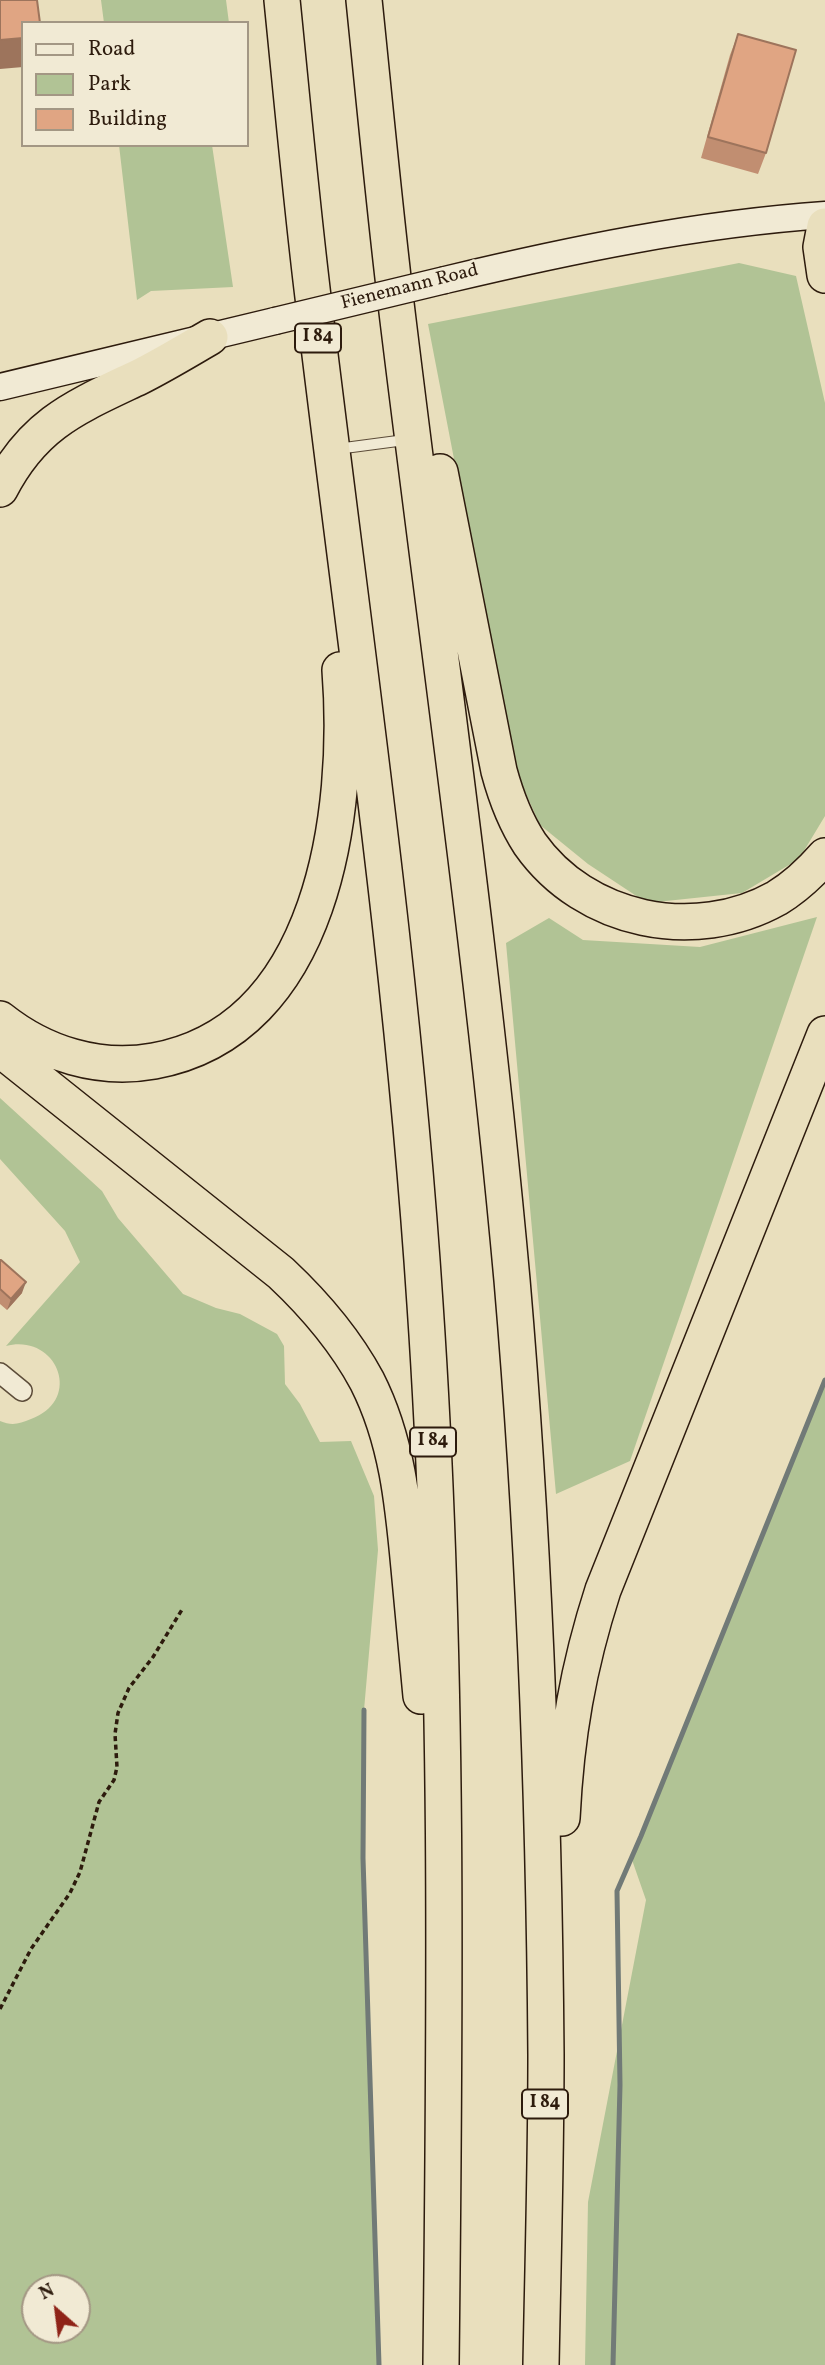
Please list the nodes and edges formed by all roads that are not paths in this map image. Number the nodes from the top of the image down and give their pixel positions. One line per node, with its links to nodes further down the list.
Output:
1 (282, 0): 10 (highway, I 84)
2 (364, 0): 3 (highway, I 84)
3 (384, 201): 9 (highway, I 84); 13 (highway)
4 (825, 215): 7 (main road, Fienemann Road, bridge)
5 (825, 226): 6 (highway)
6 (825, 275)
7 (210, 337): 8 (main road, Fienemann Road); 11 (highway)
8 (0, 387)
9 (413, 439): 10 (lane); 20 (highway, I 84)
10 (332, 450): 12 (highway, I 84)
11 (0, 489)
12 (342, 524): 14 (highway); 19 (highway, I 84)
13 (825, 856)
14 (0, 1019)
15 (825, 1034): 20 (highway)
16 (0, 1049): 19 (highway)
17 (0, 1373): 18 (street)
18 (22, 1391)
19 (445, 1869): 21 (highway, I 84)
20 (544, 1942): 22 (highway, I 84)
21 (441, 2365)
22 (541, 2365)

